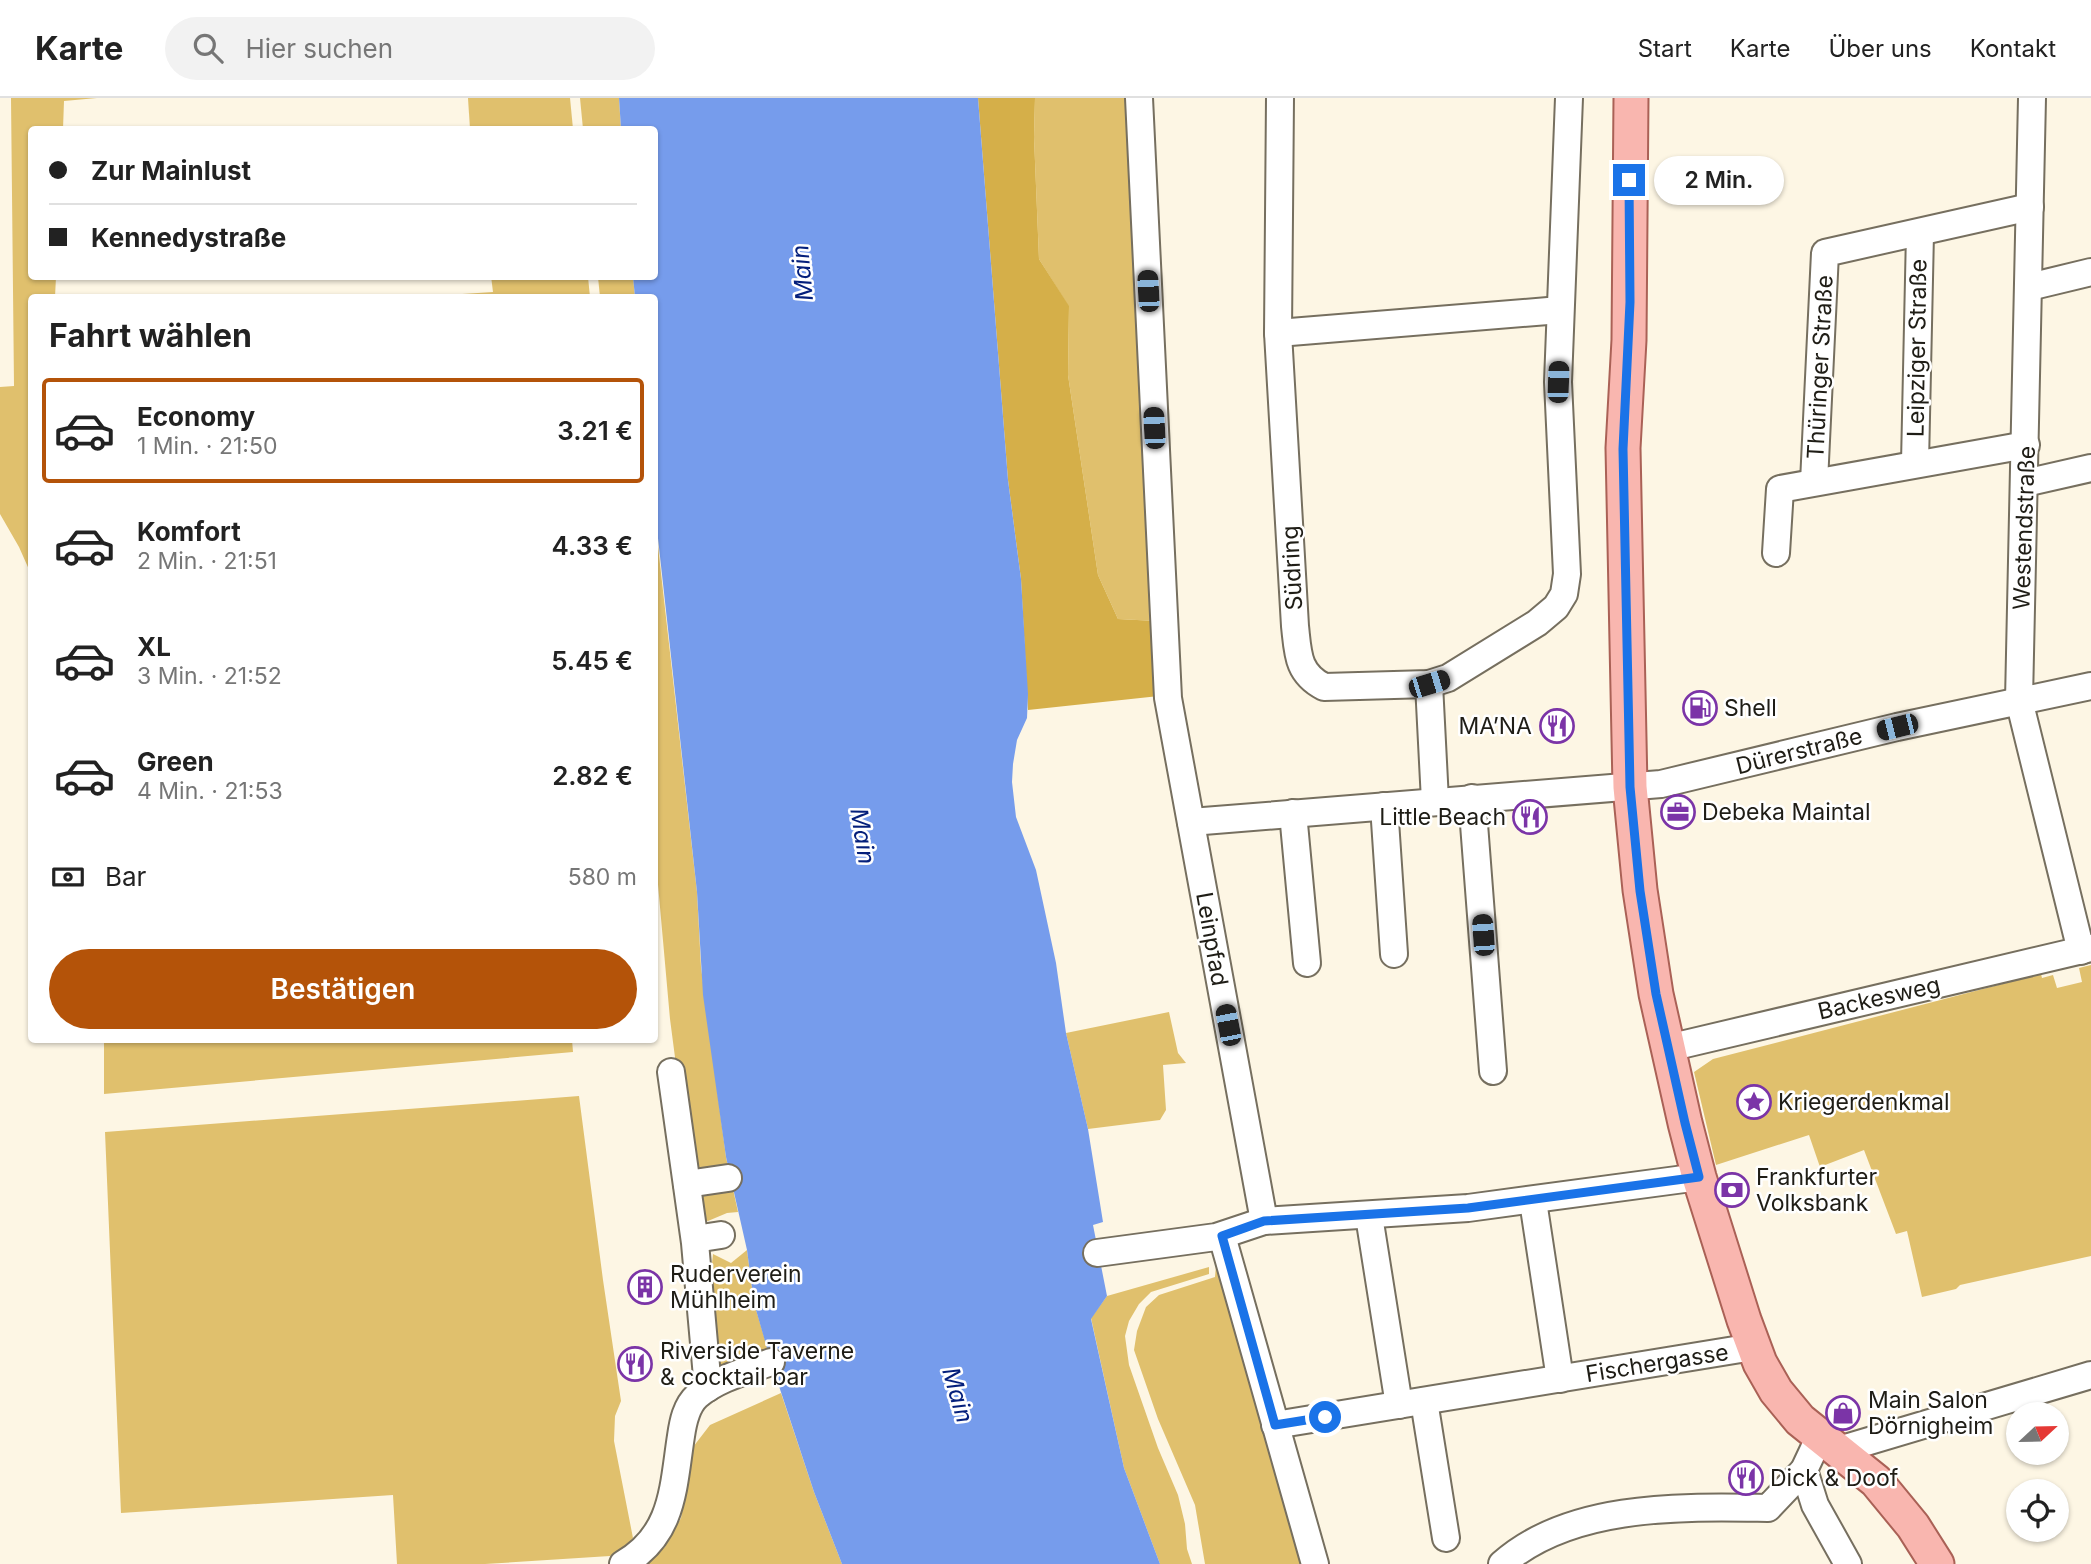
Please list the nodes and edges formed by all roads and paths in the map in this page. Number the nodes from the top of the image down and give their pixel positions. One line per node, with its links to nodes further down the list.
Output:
1 (1139, 98): 26 (street, Leinpfad)
2 (1280, 98): 11 (street, Südring)
3 (1569, 98): 10 (street, Südring)
4 (1631, 98): 21 (main road)
5 (2032, 98): 6 (street, Westendstraße)
6 (2030, 207): 7 (street, Thüringer Straße); 9 (street, Westendstraße)
7 (1920, 233): 13 (street, Leipziger Straße); 15 (street, Thüringer Straße)
8 (2091, 272): 9 (street)
9 (2029, 286): 12 (street, Westendstraße)
10 (1560, 310): 11 (street); 18 (street, Südring)
11 (1279, 333): 18 (street, Südring)
12 (2026, 445): 13 (street); 16 (street, Westendstraße)
13 (1915, 463): 15 (street)
14 (2091, 468): 16 (street)
15 (1814, 482): 17 (street)
16 (2025, 483): 20 (street, Westendstraße)
17 (1776, 553)
18 (1429, 684): 23 (street)
19 (2091, 686): 20 (street, Dürerstraße)
20 (2019, 700): 21 (street, Dürerstraße); 27 (street, Westendstraße)
21 (1630, 787): 22 (street, Dürerstraße); 30 (main road)
22 (1472, 798): 23 (street, Dürerstraße); 31 (street)
23 (1435, 801): 24 (street, Dürerstraße)
24 (1384, 806): 25 (street, Dürerstraße); 28 (street)
25 (1293, 814): 26 (street, Dürerstraße); 29 (street)
26 (1191, 822): 38 (street, Leinpfad)
27 (2086, 949): 30 (street, Backesweg)
28 (1394, 954)
29 (1307, 963)
30 (1668, 1048): 33 (main road)
31 (1493, 1071)
32 (671, 1072): 35 (street)
33 (1699, 1177): 36 (street); 43 (main road)
34 (728, 1178): 35 (street)
35 (687, 1184): 41 (street)
36 (1533, 1201): 37 (street); 46 (street, Fischergasse)
37 (1368, 1216): 38 (street); 48 (street)
38 (1264, 1221): 40 (street)
39 (721, 1235): 41 (street)
40 (1222, 1236): 42 (street); 49 (street)
41 (695, 1239): 47 (street)
42 (1097, 1253)
43 (1753, 1347): 46 (street, Fischergasse); 50 (main road)
44 (771, 1362): 47 (street)
45 (2091, 1375): 50 (street)
46 (1560, 1378): 48 (street, Fischergasse)
47 (708, 1388): 53 (street)
48 (1411, 1403): 49 (street, Fischergasse); 52 (street)
49 (1275, 1425): 54 (street)
50 (1829, 1443): 51 (street); 57 (main road)
51 (1804, 1470): 55 (street); 56 (street)
52 (1446, 1538)
53 (623, 1564)
54 (1315, 1564)
55 (1502, 1564)
56 (1848, 1564)
57 (1937, 1564)

